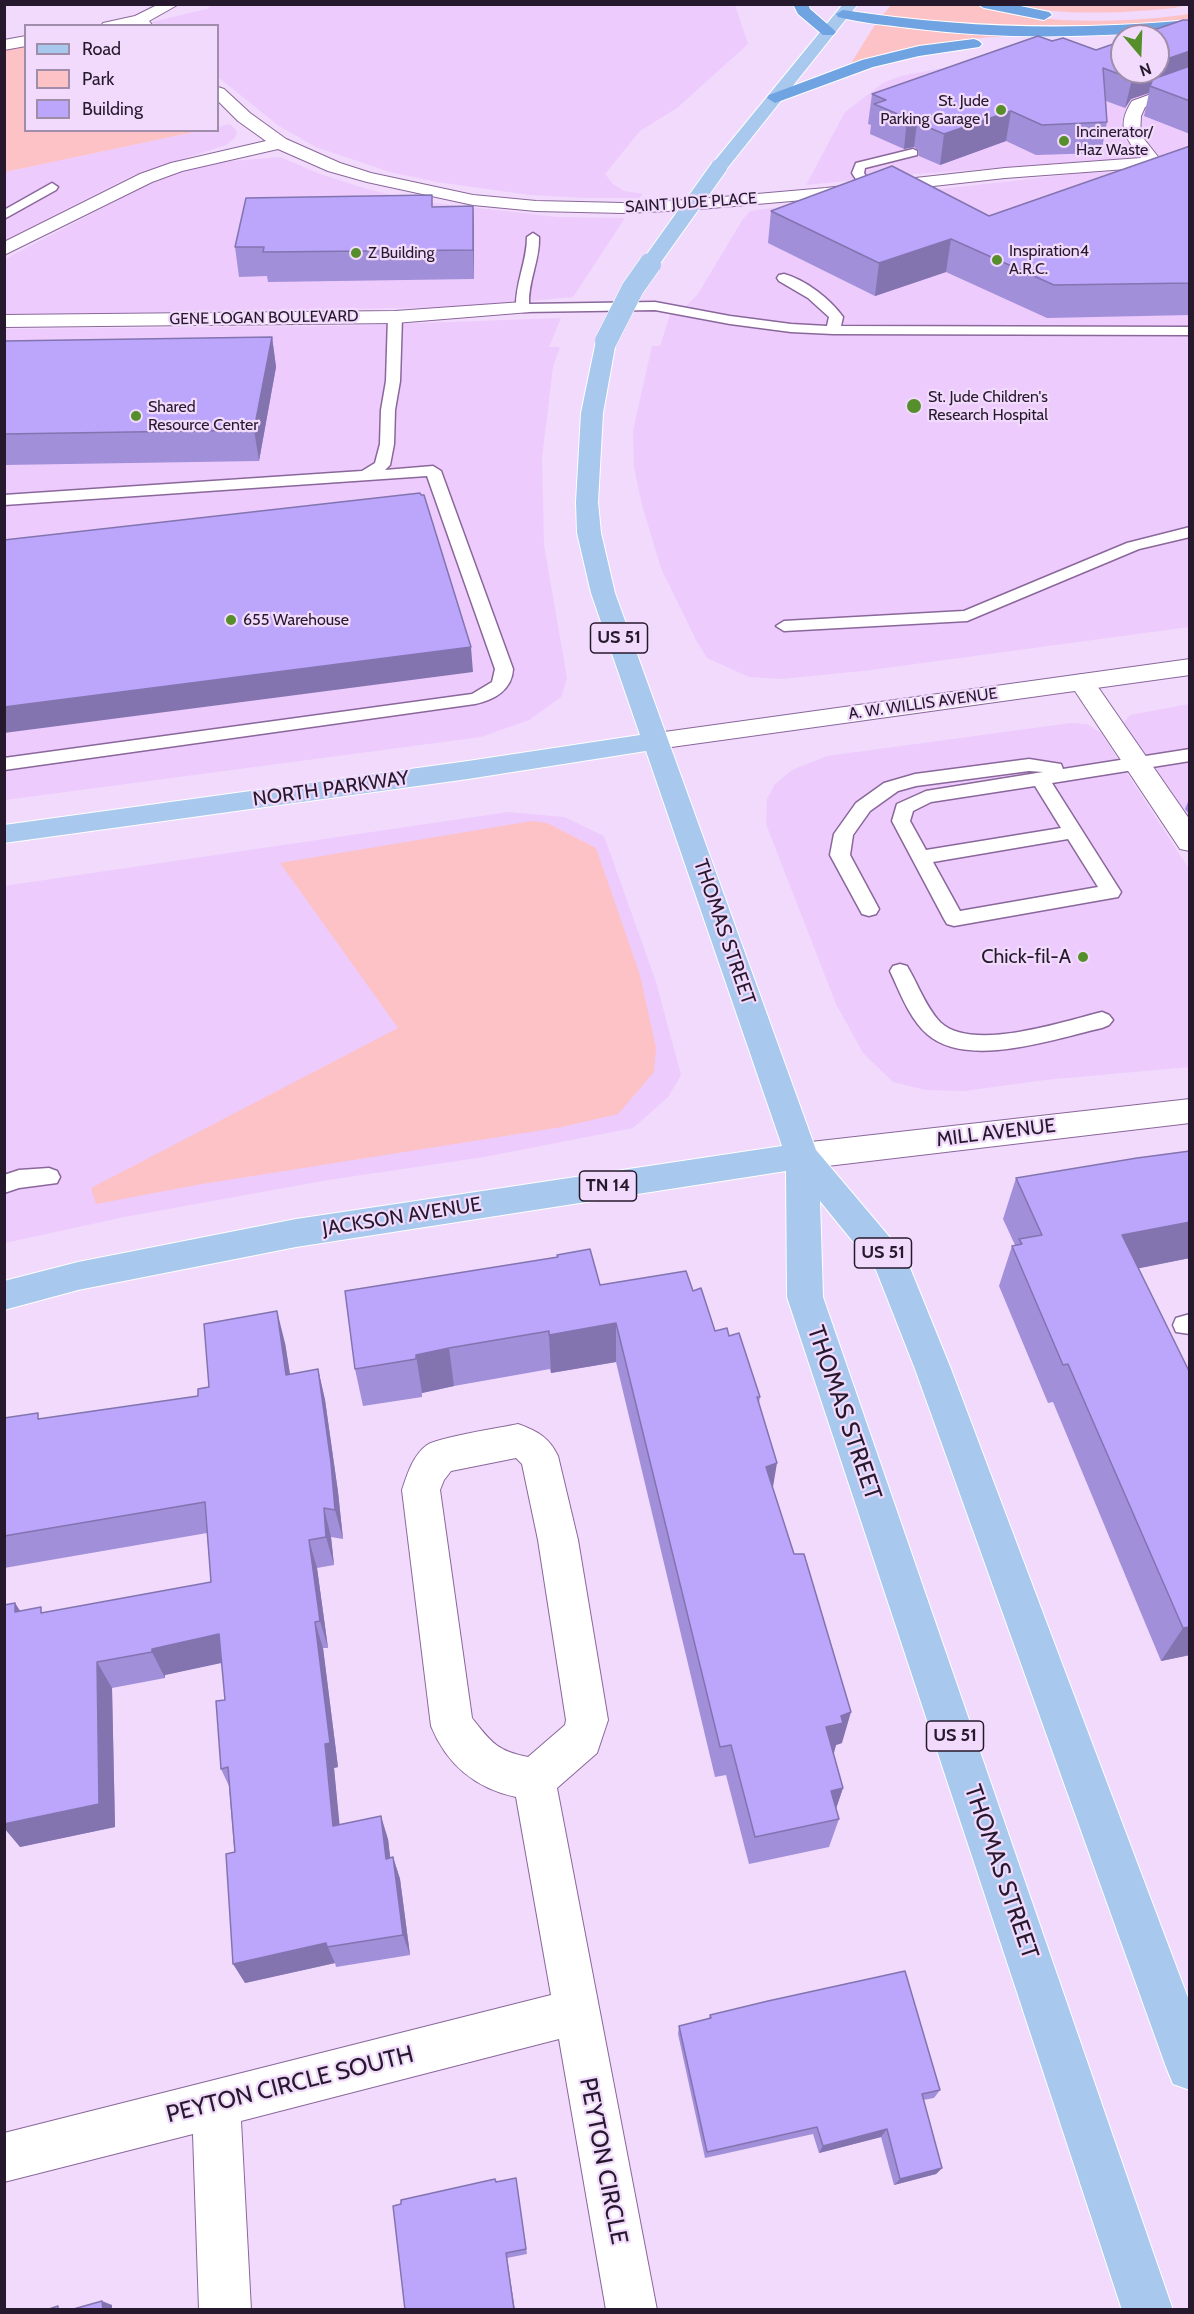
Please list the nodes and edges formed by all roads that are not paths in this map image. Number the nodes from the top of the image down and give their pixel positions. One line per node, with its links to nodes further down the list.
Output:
1 (172, 4): 6 (street)
2 (800, 4): 9 (highway)
3 (984, 4): 5 (highway)
4 (847, 9): 9 (main road, US 51); 10 (highway)
5 (1190, 11)
6 (142, 22): 7 (street)
7 (125, 24)
8 (1190, 24): 10 (highway)
9 (828, 32): 15 (main road, US 51)
10 (1059, 33): 15 (highway)
11 (24, 41): 12 (street)
12 (4, 45)
13 (1190, 85): 18 (street)
14 (219, 93): 16 (street, SAINT JUDE PLACE)
15 (775, 98): 37 (main road, US 51, bridge)
16 (280, 143): 21 (street, SAINT JUDE PLACE); 24 (street)
17 (912, 153): 21 (lane)
18 (1153, 162): 19 (street, SAINT JUDE PLACE); 21 (street, SAINT JUDE PLACE)
19 (1190, 171)
20 (52, 187): 22 (lane)
21 (868, 189)
22 (4, 215)
23 (533, 237): 26 (lane)
24 (4, 250)
25 (784, 278): 29 (lane)
26 (523, 308): 27 (street, GENE LOGAN BOULEVARD); 29 (lane)
27 (395, 317): 28 (street, GENE LOGAN BOULEVARD); 31 (lane)
28 (4, 321)
29 (833, 330): 30 (lane)
30 (1190, 331)
31 (367, 475): 32 (lane); 39 (lane)
32 (4, 500)
33 (1190, 532): 34 (lane)
34 (784, 626)
35 (1190, 667): 36 (street, A. W. WILLIS AVENUE)
36 (1082, 682): 37 (street, A. W. WILLIS AVENUE); 40 (street)
37 (657, 741): 44 (main road, NORTH PARKWAY); 51 (main road, THOMAS STREET / US 51)
38 (1190, 754): 40 (lane)
39 (4, 764)
40 (1136, 764): 41 (lane); 45 (street)
41 (1089, 771): 42 (lane); 47 (lane)
42 (1040, 779): 43 (lane); 46 (lane)
43 (1073, 832): 46 (lane); 46 (lane)
44 (4, 834)
45 (1190, 842)
46 (921, 857)
47 (869, 909)
48 (900, 971): 49 (lane)
49 (1102, 1020)
50 (1190, 1111): 51 (street, MILL AVENUE)
51 (802, 1156): 54 (main road, JACKSON AVENUE / TN 14); 57 (main road, THOMAS STREET / US 51); 62 (main road, THOMAS STREET / US 51)
52 (49, 1177): 53 (lane)
53 (4, 1184)
54 (4, 1296)
55 (534, 1780): 55 (street); 56 (street, PEYTON CIRCLE)
56 (575, 2013): 58 (street, PEYTON CIRCLE SOUTH); 61 (street, PEYTON CIRCLE)
57 (1190, 2067)
58 (216, 2103): 59 (street, PEYTON CIRCLE SOUTH); 60 (street)
59 (4, 2158)
60 (225, 2310)
61 (632, 2310)
62 (1148, 2310)

